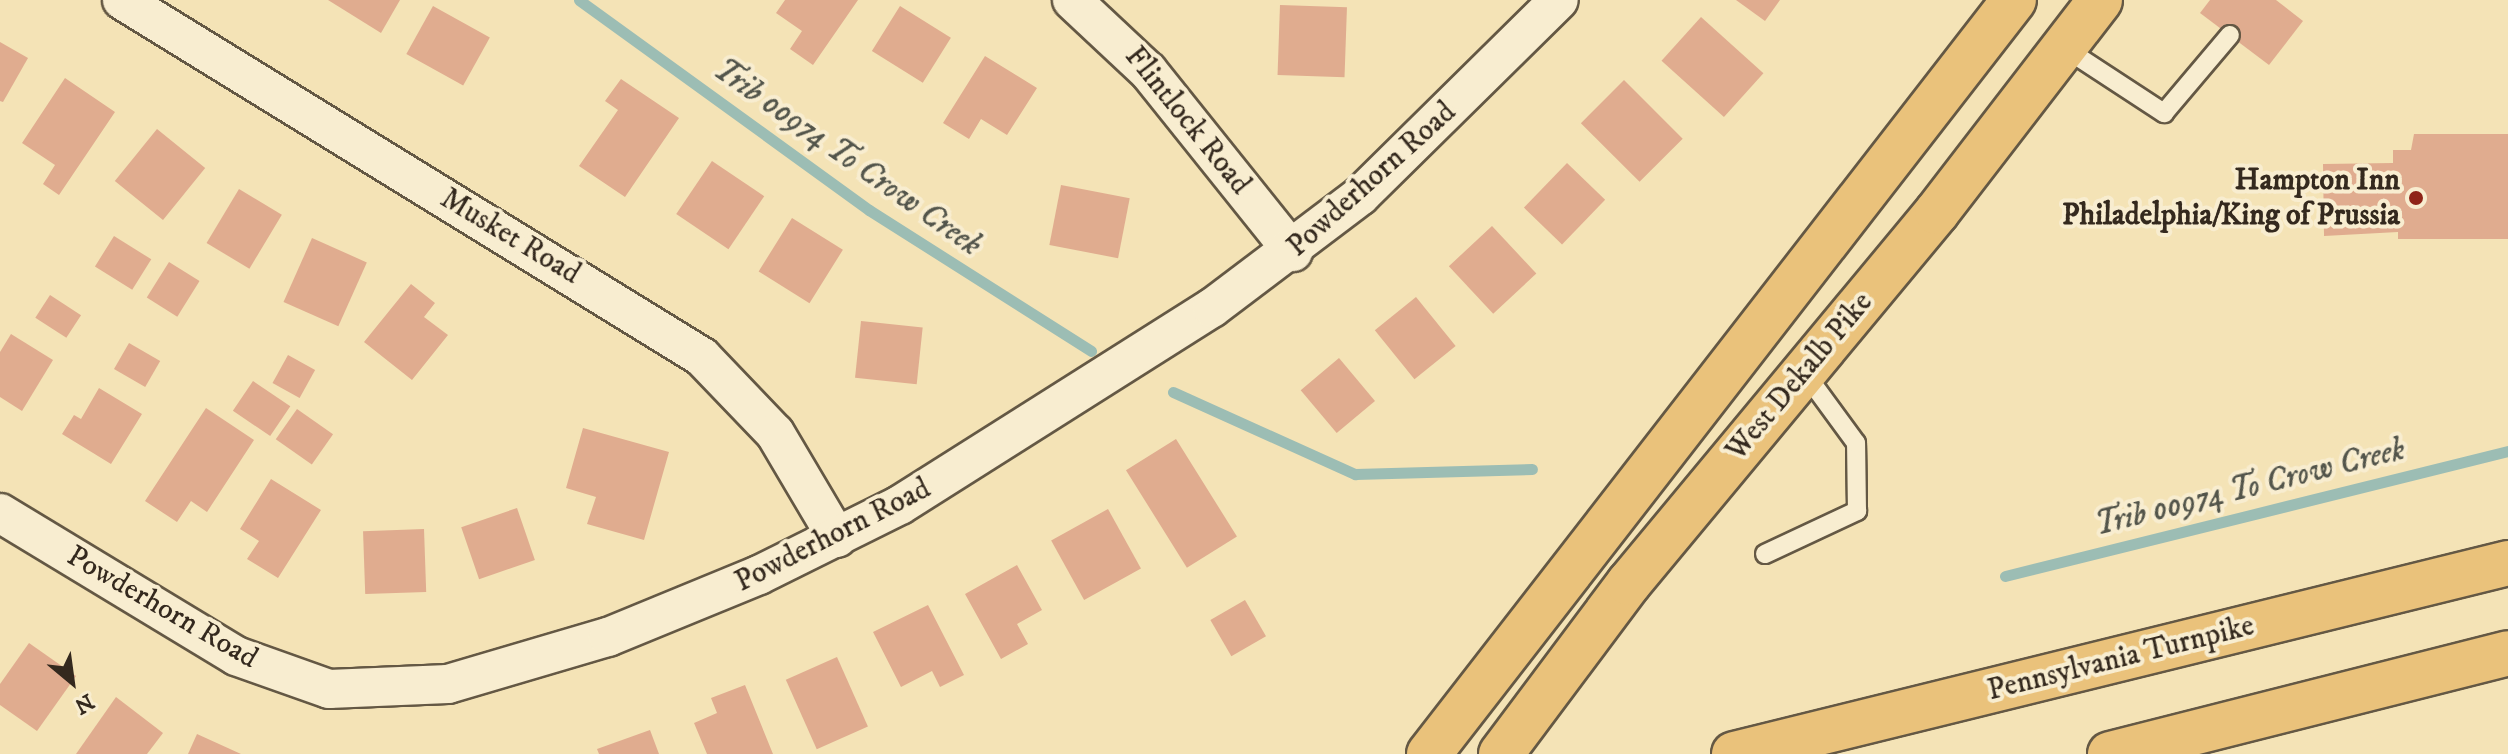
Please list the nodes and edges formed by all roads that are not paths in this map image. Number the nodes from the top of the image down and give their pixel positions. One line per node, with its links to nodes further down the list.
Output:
1 (122, 0): 11 (street, Musket Road)
2 (1072, 0): 8 (street, Flintlock Road)
3 (1559, 0): 8 (street, Powderhorn Road)
4 (2014, 0): 15 (highway, West Dekalb Pike)
5 (2100, 0): 7 (highway, West Dekalb Pike)
6 (2230, 35): 7 (lane)
7 (2063, 47): 9 (highway, West Dekalb Pike)
8 (1293, 252): 11 (street, Powderhorn Road)
9 (1804, 372): 12 (lane); 16 (highway, West Dekalb Pike)
10 (0, 513): 11 (street, Powderhorn Road)
11 (837, 538)
12 (1765, 554)
13 (2508, 563): 17 (highway, Pennsylvania Turnpike)
14 (2508, 653): 18 (highway)
15 (1429, 754)
16 (1501, 754)
17 (1734, 754)
18 (2110, 754)

